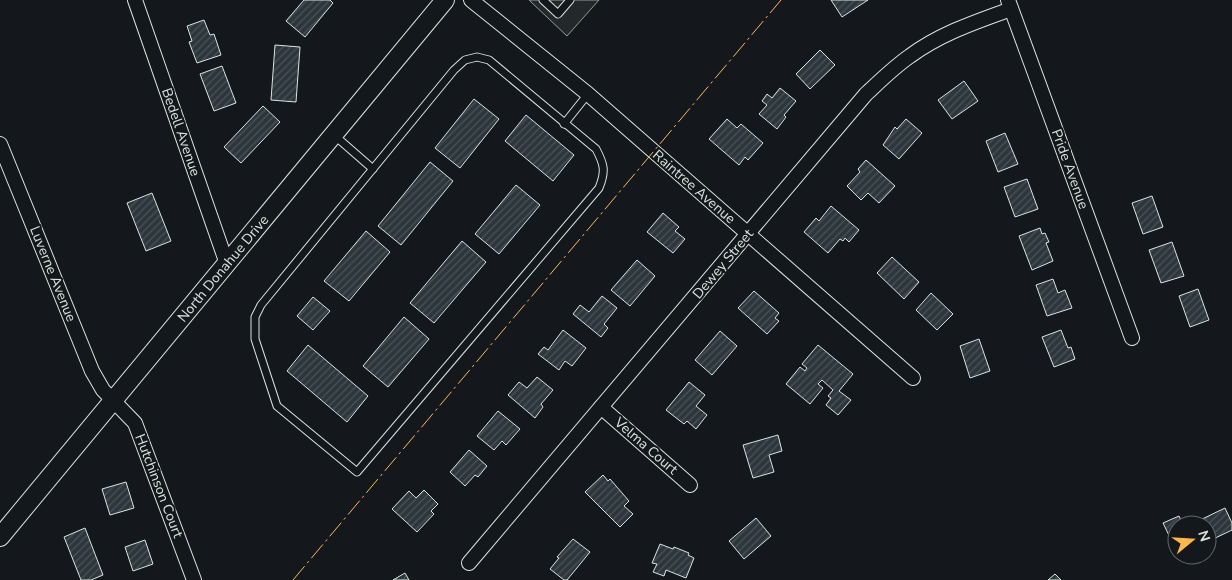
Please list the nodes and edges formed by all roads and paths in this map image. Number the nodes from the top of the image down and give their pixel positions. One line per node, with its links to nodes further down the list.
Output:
1 (135, 0): 13 (street, Bedell Avenue)
2 (445, 0): 9 (street, North Donahue Drive)
3 (470, 0): 7 (street, Raintree Avenue)
4 (543, 0): 5 (lane)
5 (570, 0)
6 (1010, 5): 12 (street, Dewey Street); 14 (street, Pride Avenue)
7 (588, 94): 8 (lane); 12 (street, Raintree Avenue)
8 (564, 124): 11 (lane); 11 (lane)
9 (334, 135): 11 (lane); 13 (street, North Donahue Drive)
10 (0, 144): 16 (street, Luverne Avenue)
11 (373, 169)
12 (748, 234): 15 (street, Raintree Avenue); 17 (street, Dewey Street)
13 (227, 264): 16 (street, North Donahue Drive)
14 (1132, 338)
15 (913, 378)
16 (112, 399): 19 (street, North Donahue Drive); 21 (street, Hutchinson Court)
17 (601, 408): 18 (street, Velma Court); 20 (street, Dewey Street)
18 (690, 485)
19 (0, 537)
20 (469, 563)
21 (194, 580)

